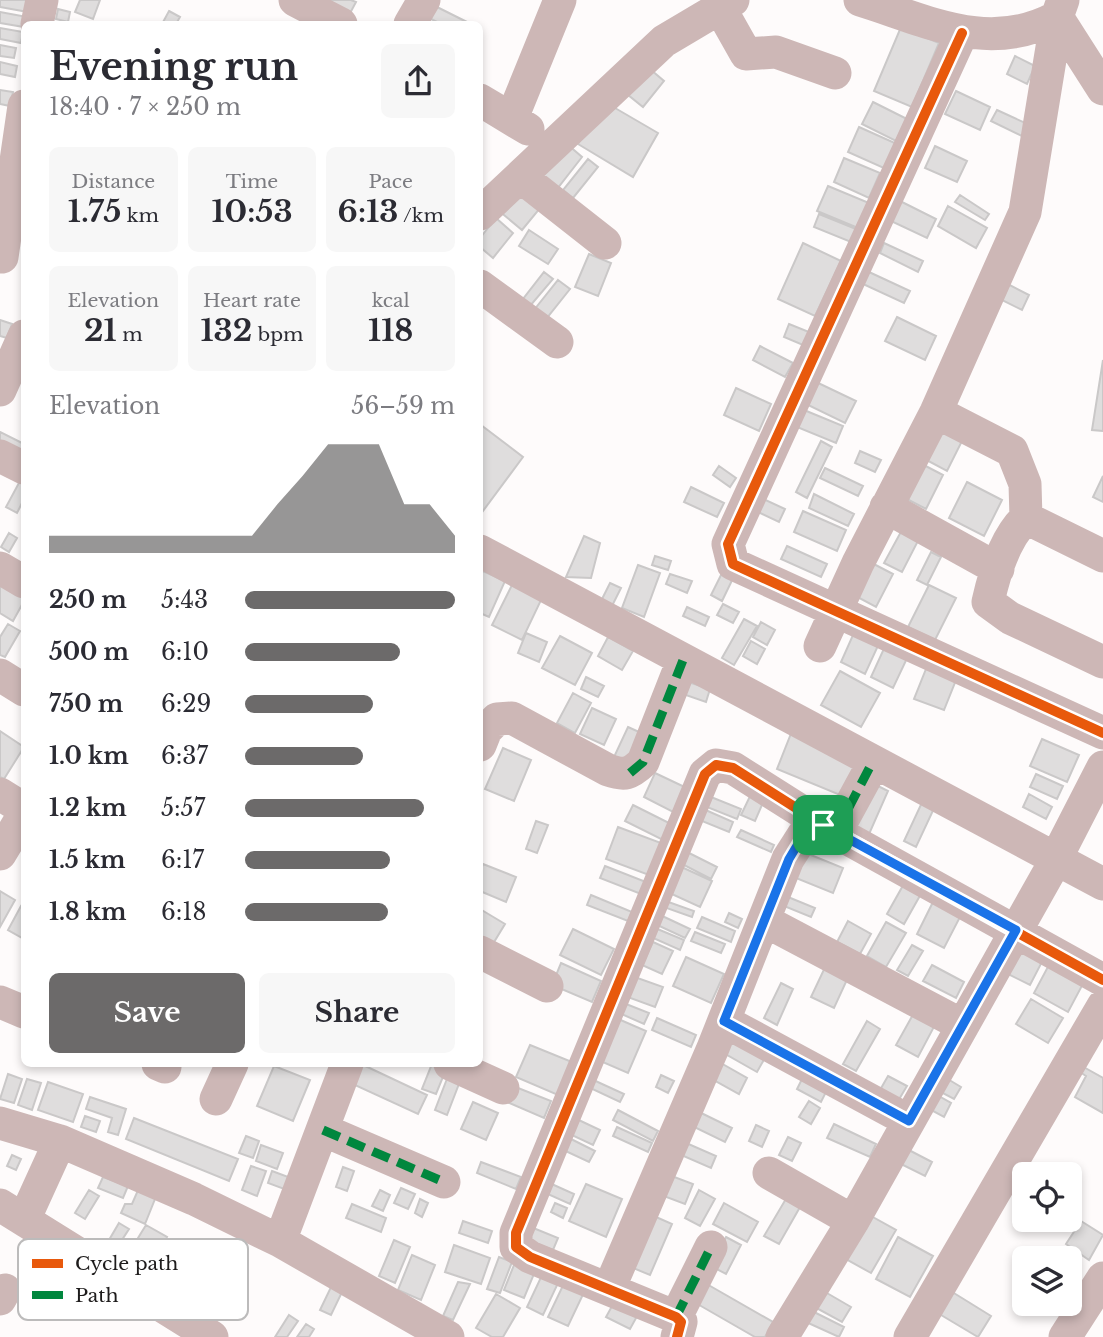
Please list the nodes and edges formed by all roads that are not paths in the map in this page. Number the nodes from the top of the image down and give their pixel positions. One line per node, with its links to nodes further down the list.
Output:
1 (42, 0): 8 (street)
2 (295, 0): 9 (street)
3 (424, 0): 10 (street)
4 (560, 0): 15 (street)
5 (860, 0): 11 (street)
6 (727, 4): 12 (street); 17 (street)
7 (1060, 8): 11 (street); 13 (street); 26 (street)
8 (38, 21)
9 (335, 21)
10 (412, 21)
11 (962, 33): 36 (street)
12 (835, 73)
13 (1103, 89)
14 (483, 102): 15 (street)
15 (512, 118): 17 (street)
16 (21, 137): 21 (street)
17 (551, 146): 18 (street)
18 (521, 177): 19 (street); 20 (street)
19 (483, 211)
20 (606, 243)
21 (9, 263)
22 (483, 288): 23 (street)
23 (557, 342)
24 (21, 344): 25 (street)
25 (0, 390)
26 (936, 412): 29 (street); 30 (street)
27 (0, 456): 28 (street)
28 (21, 466)
29 (886, 507): 34 (street); 36 (street)
30 (1026, 518): 32 (street); 34 (street)
31 (483, 553): 38 (street)
32 (1103, 556)
33 (0, 568): 35 (street)
34 (998, 569): 39 (street)
35 (21, 580)
36 (835, 611): 37 (street); 42 (street)
37 (820, 646)
38 (683, 660): 43 (street); 51 (street)
39 (1103, 662)
40 (0, 676): 41 (street)
41 (21, 688)
42 (1103, 733)
43 (483, 738)
44 (866, 775): 49 (street)
45 (1101, 777): 51 (street)
46 (0, 794): 47 (street)
47 (21, 809)
48 (21, 819): 50 (street)
49 (830, 829): 53 (street); 54 (street); 80 (street)
50 (9, 853)
51 (1057, 858): 52 (street); 54 (street)
52 (1103, 884)
53 (765, 921): 61 (street); 62 (street)
54 (1016, 930): 56 (street); 62 (street)
55 (483, 954): 57 (street)
56 (1103, 980)
57 (547, 986)
58 (0, 1002): 60 (street)
59 (1103, 1006): 86 (street)
60 (21, 1011)
61 (724, 1021): 68 (street); 80 (street)
62 (962, 1025): 68 (street)
63 (231, 1067): 67 (street)
64 (346, 1067): 70 (street)
65 (457, 1067): 66 (street)
66 (503, 1088)
67 (216, 1099)
68 (909, 1121): 75 (street)
69 (0, 1123): 71 (street)
70 (323, 1129): 73 (street); 77 (street)
71 (60, 1141): 74 (street); 77 (street)
72 (769, 1173): 75 (street)
73 (444, 1182)
74 (12, 1212): 76 (street)
75 (853, 1221): 85 (street)
76 (55, 1239)
77 (279, 1241): 84 (street)
78 (710, 1247): 82 (street)
79 (1103, 1278): 87 (street)
80 (609, 1289): 82 (street)
81 (185, 1320): 83 (street)
82 (677, 1327)
83 (212, 1337)
84 (448, 1337)
85 (782, 1337)
86 (910, 1337)
87 (1065, 1337)

